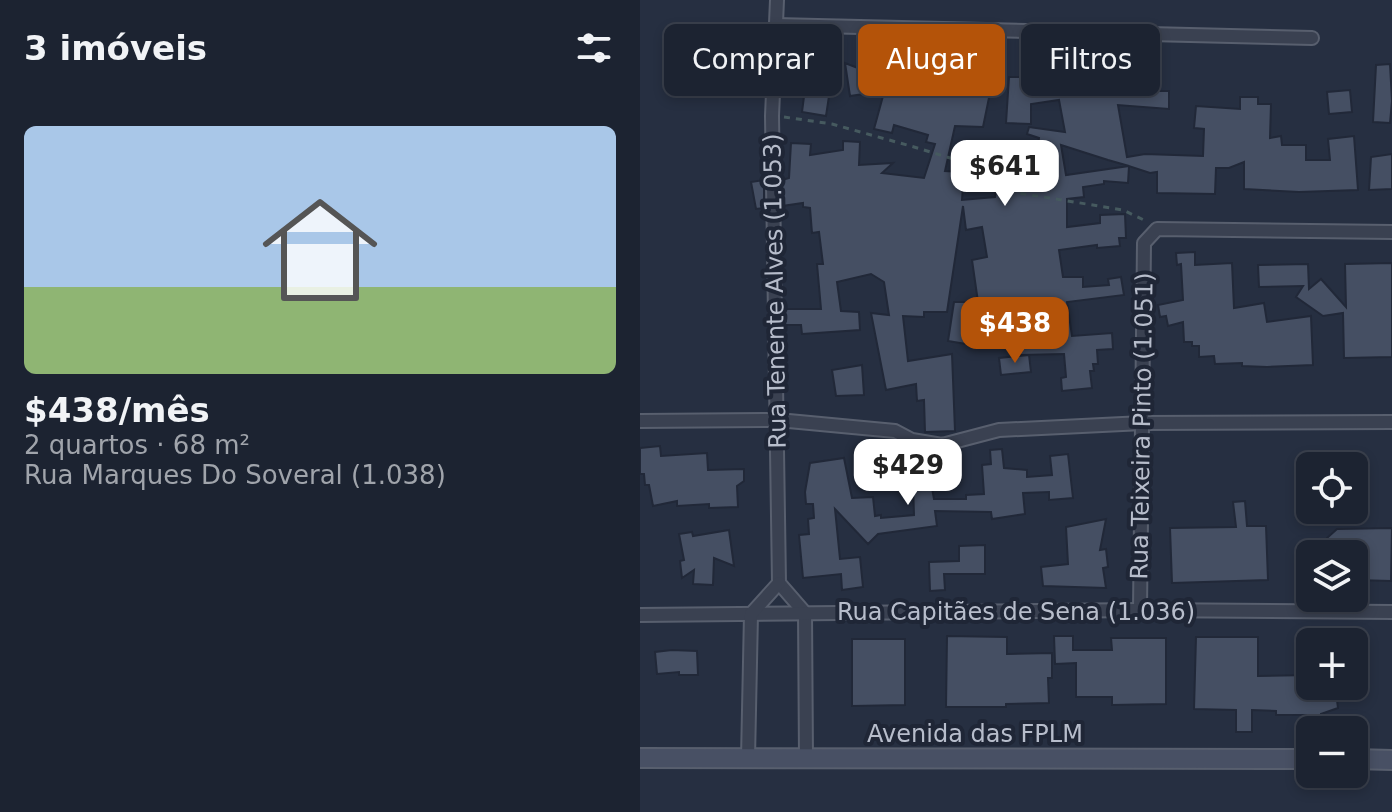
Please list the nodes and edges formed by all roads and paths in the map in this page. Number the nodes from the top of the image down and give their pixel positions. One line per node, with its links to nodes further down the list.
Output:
1 (777, 0): 2 (street, Rua Tenente Alves (1.053))
2 (776, 24)
3 (842, 27): 4 (street)
4 (1312, 38)
5 (773, 96): 6 (street, Rua Tenente Alves (1.053))
6 (772, 116): 7 (path); 9 (street, Rua Tenente Alves (1.053))
7 (1157, 229): 8 (street); 12 (street, Rua Teixeira Pinto (1.051))
8 (1392, 232)
9 (778, 420): 10 (street); 12 (street); 13 (street, Rua Tenente Alves (1.053))
10 (640, 421)
11 (1392, 422): 12 (street)
12 (1143, 423): 14 (street, Rua Teixeira Pinto (1.051))
13 (779, 583): 16 (street); 17 (street)
14 (1140, 610): 15 (street, Rua Capitães de Sena (1.036)); 16 (street, Rua Capitães de Sena (1.036))
15 (1392, 612)
16 (805, 613): 17 (street, Rua Capitães de Sena (1.036)); 21 (street)
17 (751, 614): 18 (street, Rua Capitães de Sena (1.036)); 20 (street)
18 (640, 615)
19 (640, 758): 20 (street, Avenida das FPLM)
20 (748, 758): 21 (street, Avenida das FPLM)
21 (806, 758): 22 (street, Avenida das FPLM)
22 (1296, 759)
23 (1368, 759): 24 (street)
24 (1392, 760)

